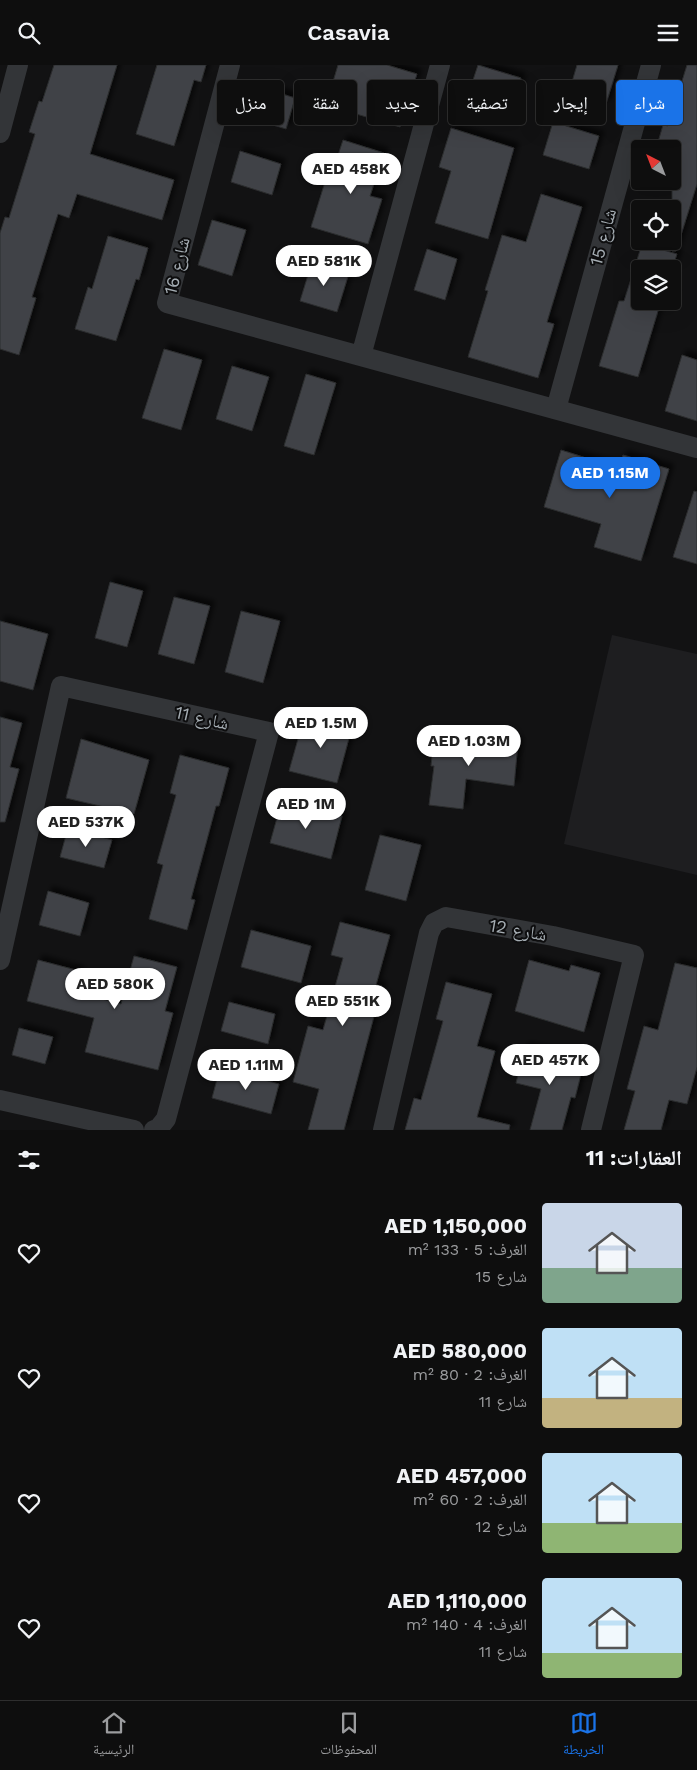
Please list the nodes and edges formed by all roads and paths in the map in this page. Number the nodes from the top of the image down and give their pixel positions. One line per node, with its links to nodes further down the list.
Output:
1 (18, 65): 5 (street)
2 (230, 65): 6 (street, شارع 16)
3 (440, 65): 6 (street)
4 (651, 65): 7 (street, شارع 15)
5 (0, 133)
6 (360, 355): 7 (street, شارع 16)
7 (556, 409): 8 (street)
8 (697, 448)
9 (0, 960): 12 (street, شارع 11)
10 (0, 1099): 11 (street)
11 (134, 1130)
12 (154, 1130)
13 (383, 1130): 14 (street, شارع 12)
14 (591, 1130)

